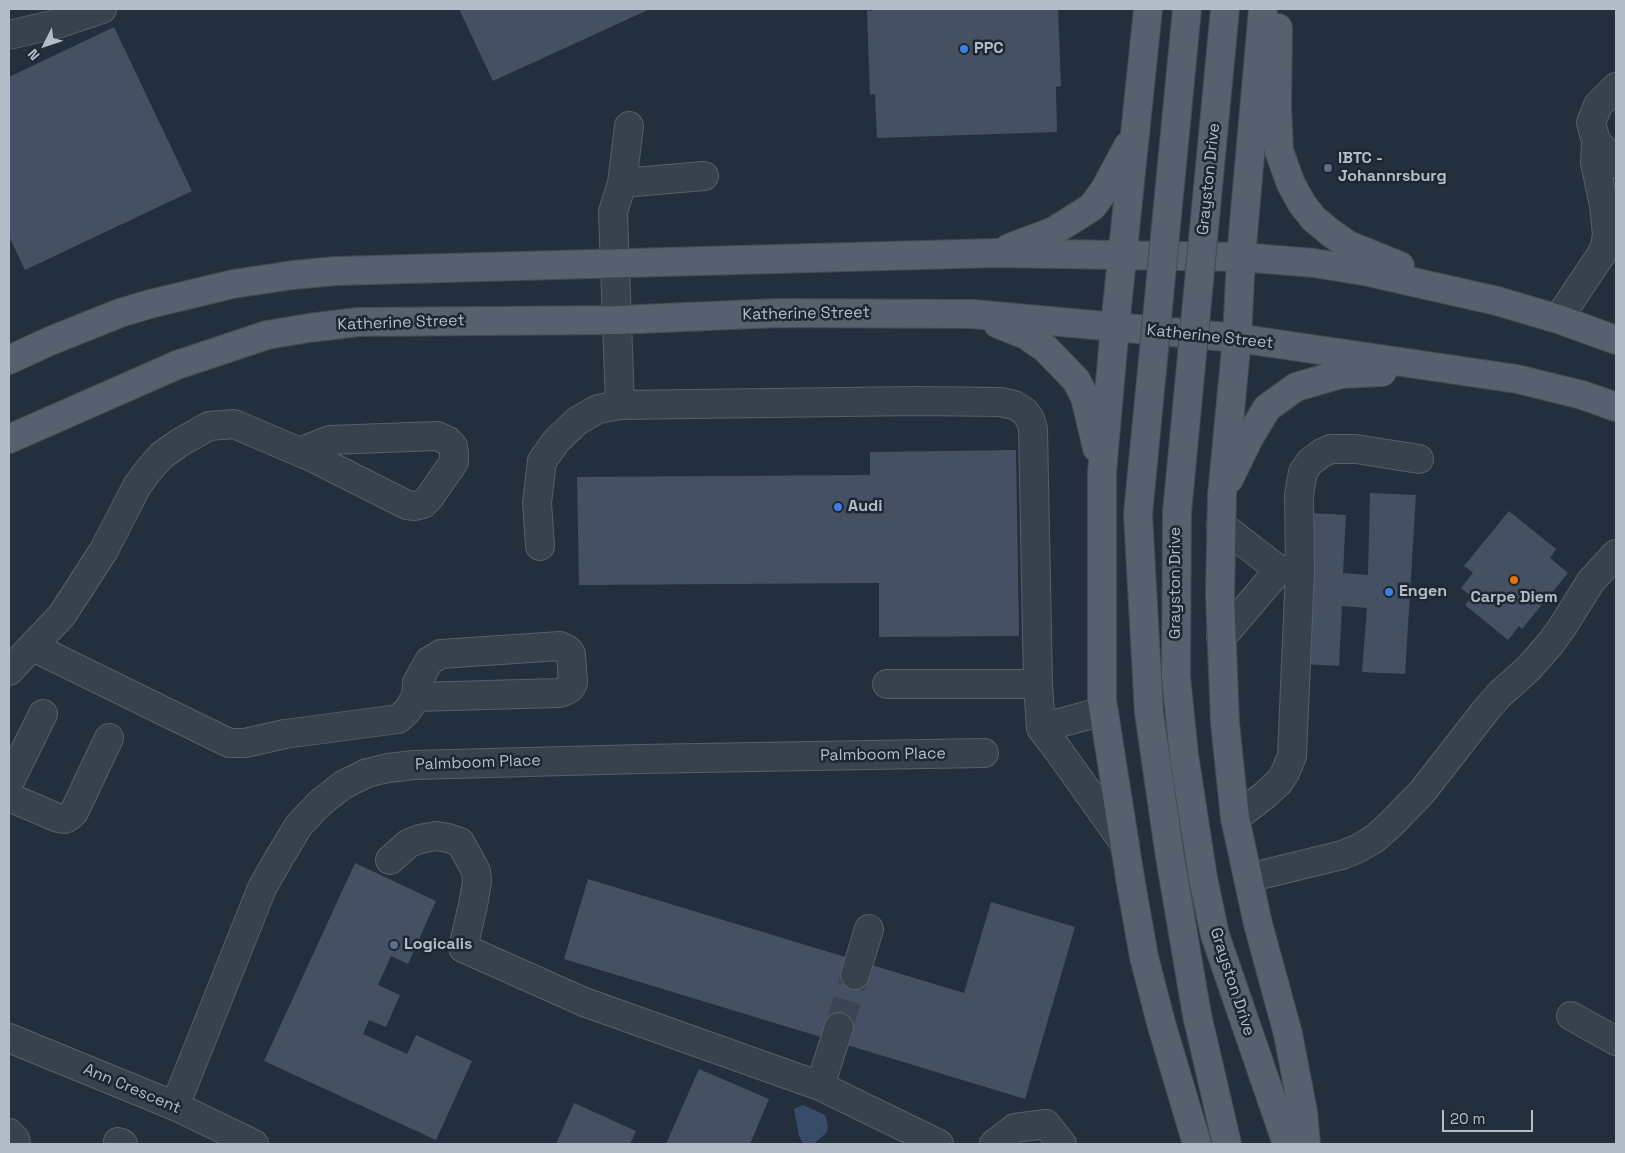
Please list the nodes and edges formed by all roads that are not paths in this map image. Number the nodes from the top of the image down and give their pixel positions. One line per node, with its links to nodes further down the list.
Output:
1 (102, 9): 7 (street)
2 (1148, 9): 10 (main road)
3 (1187, 9): 71 (main road, Grayston Drive, bridge)
4 (1225, 9): 72 (main road, Grayston Drive, bridge)
5 (1263, 9): 17 (main road)
6 (1279, 9): 19 (main road)
7 (9, 36)
8 (1616, 87): 11 (street)
9 (629, 126): 14 (street)
10 (1134, 134): 15 (main road); 16 (main road)
11 (1596, 141): 12 (street); 21 (street)
12 (1616, 164)
13 (704, 176): 14 (street)
14 (622, 183): 18 (street)
15 (996, 253): 16 (main road); 18 (main road)
16 (1123, 254): 17 (main road); 23 (main road)
17 (1241, 256): 19 (main road); 24 (main road)
18 (615, 264): 22 (street); 26 (main road)
19 (1497, 301): 21 (main road)
20 (973, 314): 22 (main road, Katherine Street); 23 (main road, Katherine Street); 33 (main road)
21 (1558, 319): 25 (main road)
22 (617, 320): 28 (street); 30 (main road, Katherine Street)
23 (1115, 326): 24 (main road, Katherine Street); 33 (main road)
24 (1237, 338): 27 (main road, Katherine Street); 34 (main road)
25 (1616, 340)
26 (9, 360)
27 (1456, 370): 29 (main road, Katherine Street); 34 (main road)
28 (620, 405): 36 (street); 43 (street)
29 (1616, 407)
30 (9, 439)
31 (302, 454): 31 (street); 40 (street)
32 (1419, 459): 38 (street)
33 (1102, 472): 45 (main road)
34 (1222, 495): 35 (main road)
35 (1221, 525): 38 (street); 39 (main road)
36 (540, 546)
37 (1616, 554): 55 (street)
38 (1290, 570): 39 (street); 52 (street)
39 (1221, 638): 52 (main road)
40 (33, 647): 41 (street); 44 (street)
41 (9, 670)
42 (887, 684): 43 (street)
43 (1038, 684): 47 (street)
44 (416, 697): 44 (street)
45 (1104, 711): 47 (street); 53 (main road)
46 (43, 714): 50 (street)
47 (1040, 728): 53 (street)
48 (109, 738): 51 (street)
49 (984, 753): 63 (street, Palmboom Place)
50 (9, 783)
51 (9, 797)
52 (1235, 818): 55 (main road)
53 (1125, 844): 70 (main road)
54 (390, 860): 62 (street)
55 (1248, 878): 73 (main road)
56 (869, 929): 57 (street)
57 (855, 975)
58 (1571, 1016): 61 (street)
59 (839, 1027): 62 (street)
60 (9, 1038): 63 (street, Ann Crescent)
61 (1616, 1041)
62 (820, 1086): 67 (street)
63 (175, 1106): 66 (street, Ann Crescent)
64 (9, 1133): 65 (street)
65 (16, 1144)
66 (254, 1144)
67 (939, 1144)
68 (994, 1144): 69 (street)
69 (1062, 1144)
70 (1198, 1144)
71 (1227, 1144)
72 (1287, 1144)
73 (1306, 1144)

